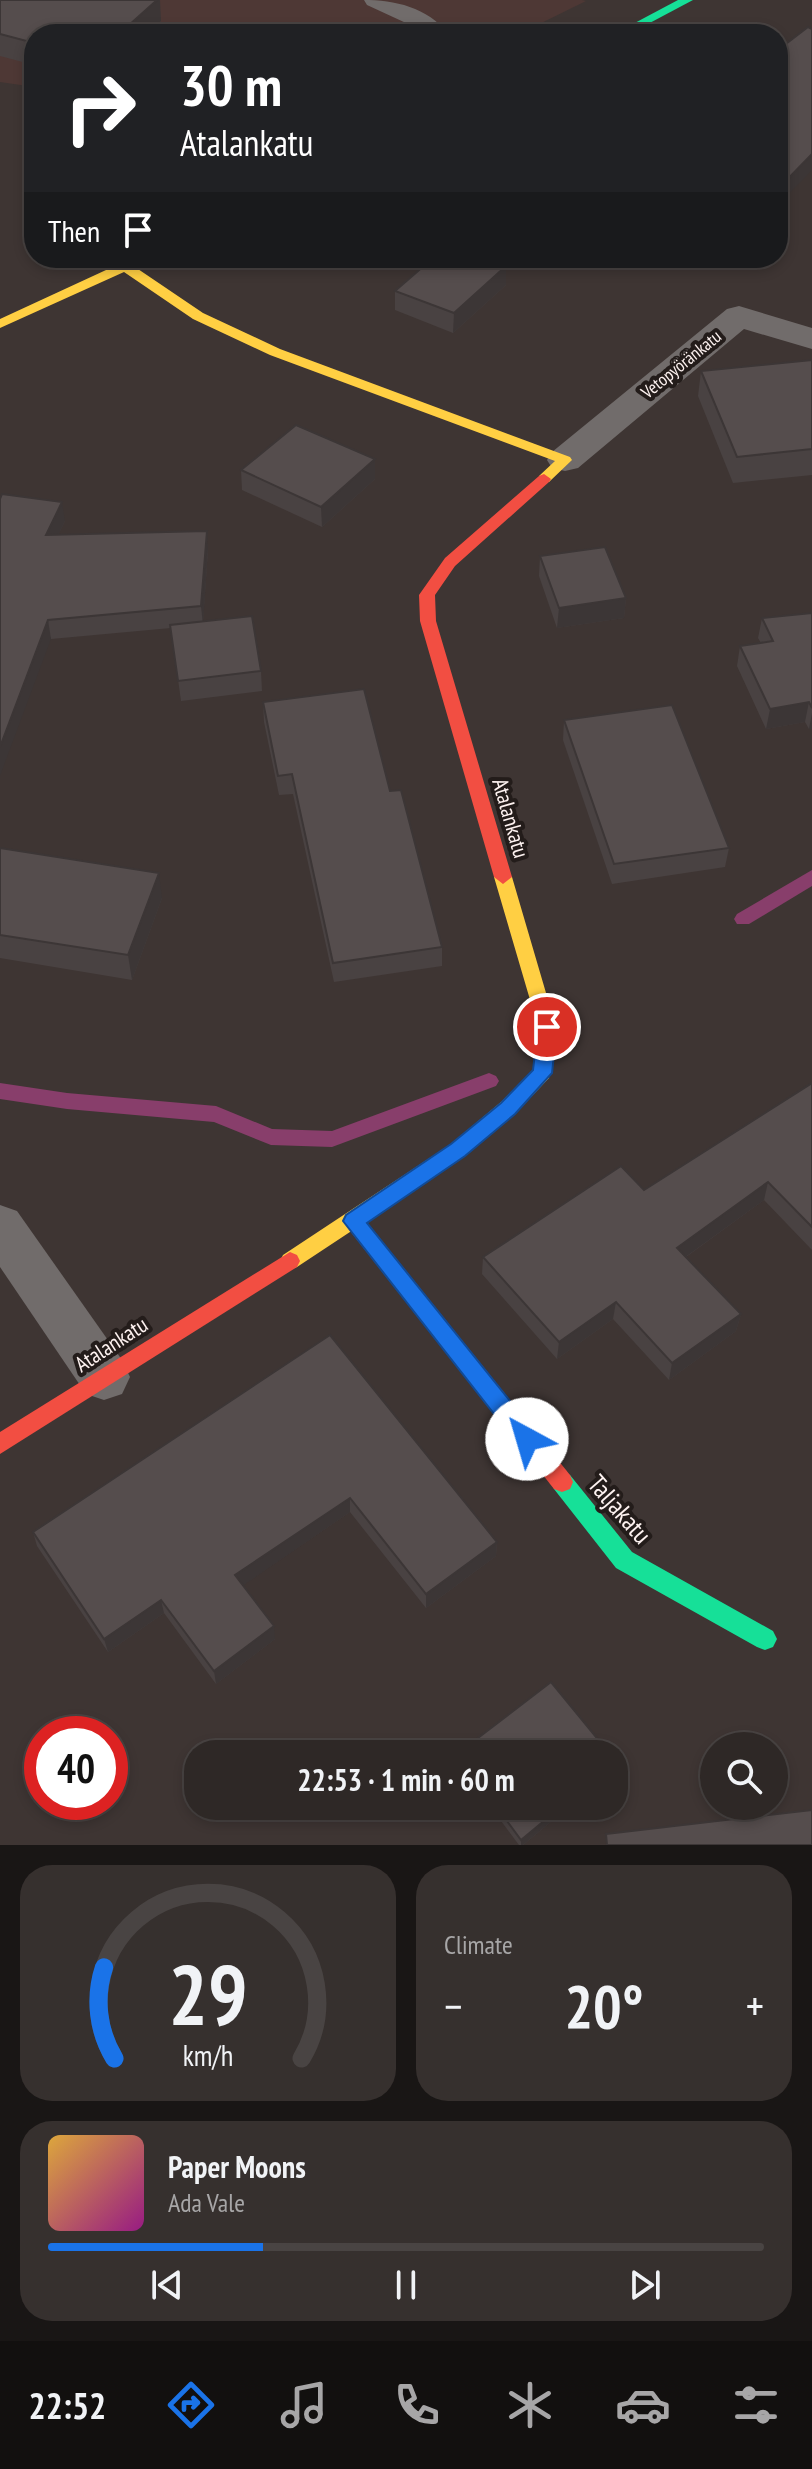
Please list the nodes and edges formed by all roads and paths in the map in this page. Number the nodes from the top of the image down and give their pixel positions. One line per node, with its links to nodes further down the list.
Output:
1 (375, 0): 3 (lane)
2 (687, 0): 4 (street)
3 (422, 24)
4 (640, 24)
5 (121, 268): 7 (street)
6 (128, 268): 9 (street)
7 (0, 324)
8 (812, 339): 9 (street, Vetopyöränkatu)
9 (565, 460): 10 (street, Atalankatu)
10 (354, 1221): 12 (street, Atalankatu); 14 (street, Taljakatu)
11 (0, 1226): 12 (street)
12 (104, 1377): 13 (street, Atalankatu)
13 (0, 1444)
14 (765, 1639)

